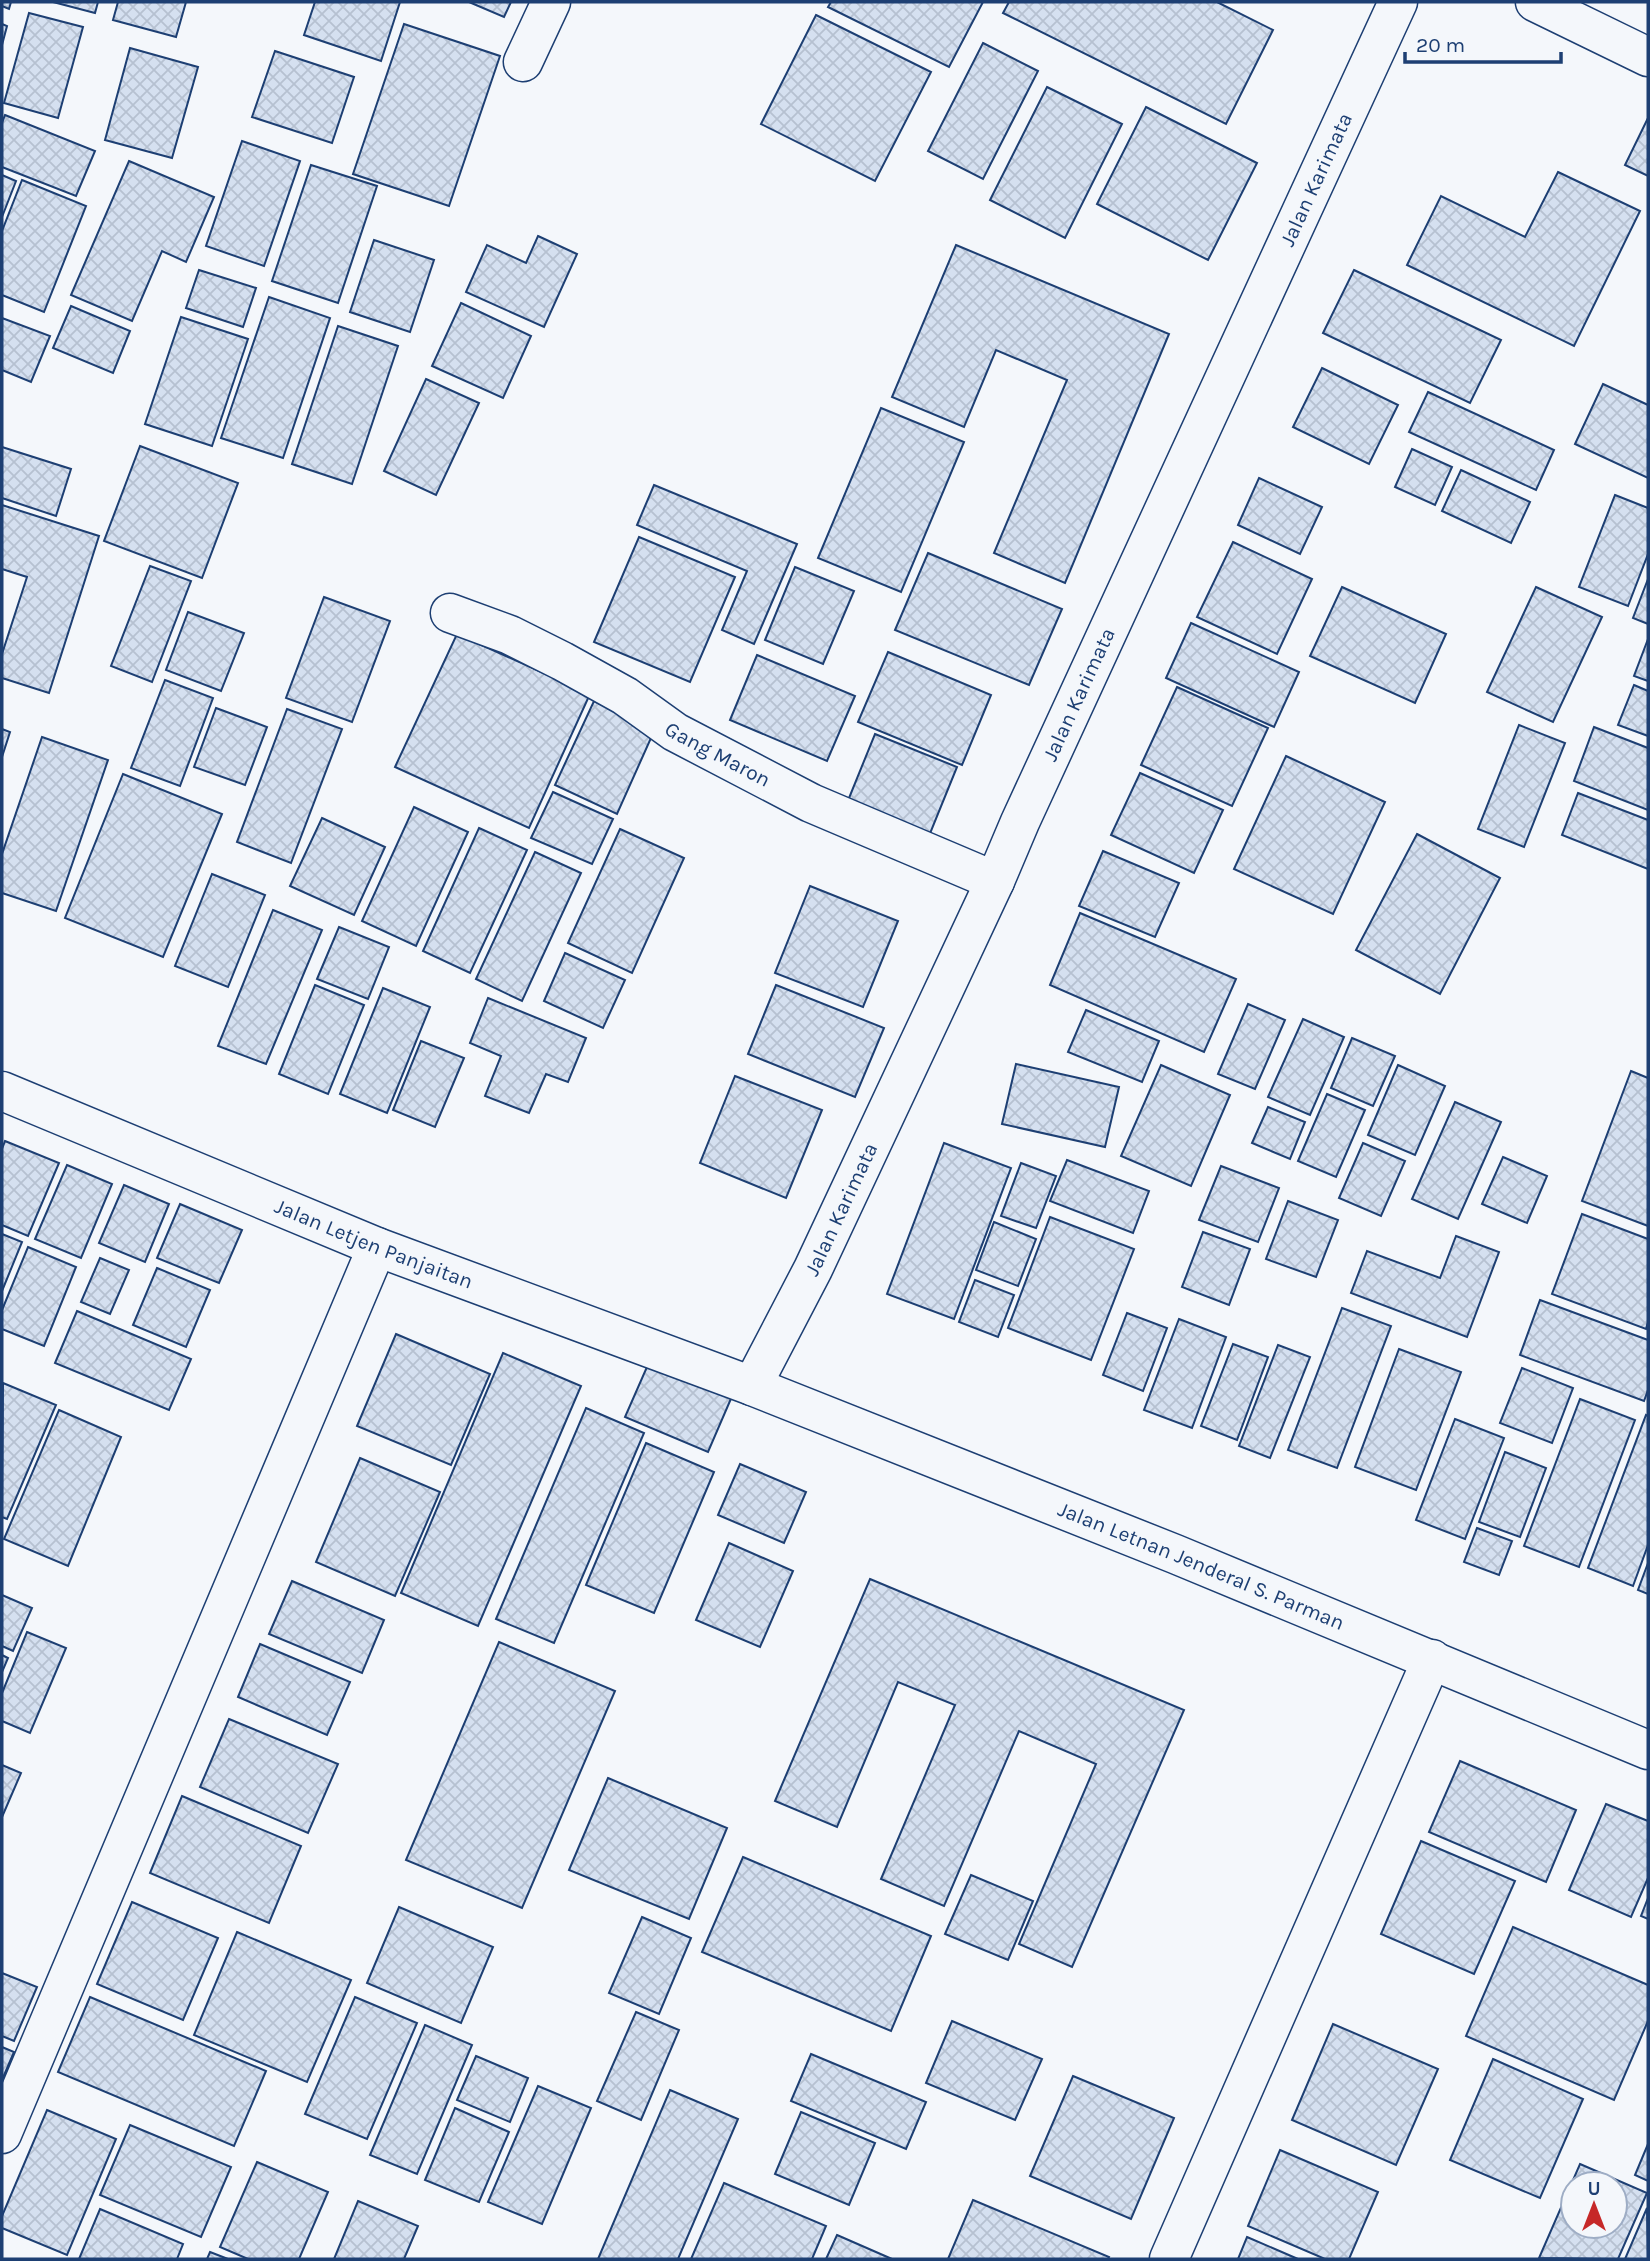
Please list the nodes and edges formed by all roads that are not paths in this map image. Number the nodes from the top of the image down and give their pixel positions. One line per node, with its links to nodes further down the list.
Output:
1 (551, 2): 5 (main road)
2 (1398, 2): 7 (main road, Jalan Karimata)
3 (1535, 2): 4 (main road)
4 (1648, 57)
5 (523, 62)
6 (450, 613): 7 (main road, Gang Maron)
7 (995, 881): 10 (main road, Jalan Karimata)
8 (2, 1091): 9 (main road, Jalan Letjen Panjaitan)
9 (377, 1247): 10 (main road, Jalan Letjen Panjaitan); 13 (main road)
10 (752, 1385): 11 (main road, Jalan Letnan Jenderal S. Parman)
11 (1432, 1659): 12 (main road, Jalan Letnan Jenderal S. Parman); 14 (main road)
12 (1648, 1750)
13 (2, 2134)
14 (1169, 2259)

